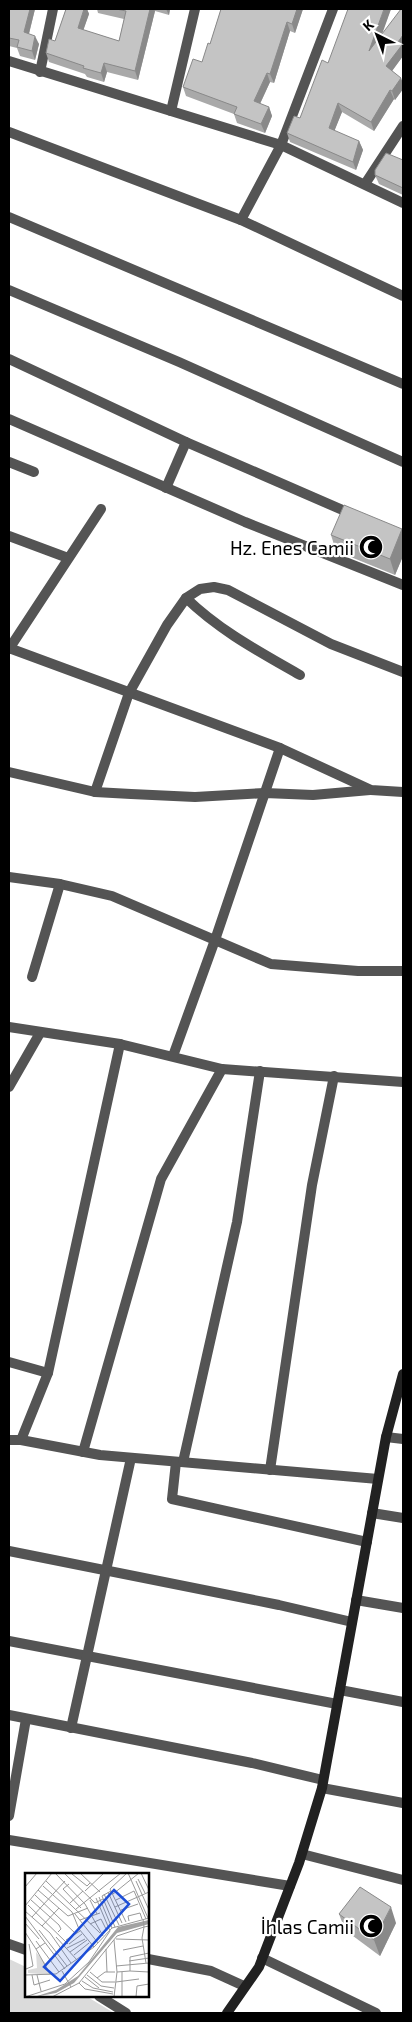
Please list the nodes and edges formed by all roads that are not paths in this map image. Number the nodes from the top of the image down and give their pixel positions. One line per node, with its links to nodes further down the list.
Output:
1 (53, 9): 5 (street)
2 (195, 9): 6 (street)
3 (333, 9): 9 (street)
4 (9, 62): 5 (street)
5 (40, 72): 6 (street)
6 (171, 110): 9 (street)
7 (403, 126): 10 (street)
8 (9, 132): 13 (street)
9 (281, 145): 10 (street); 13 (street)
10 (365, 184): 11 (street)
11 (403, 203)
12 (9, 217): 17 (street)
13 (241, 220): 15 (street)
14 (9, 290): 21 (street)
15 (403, 296)
16 (9, 359): 19 (street)
17 (403, 384)
18 (9, 419): 23 (street)
19 (186, 442): 23 (street); 25 (street)
20 (9, 462): 22 (street)
21 (403, 462)
22 (34, 472)
23 (166, 488): 28 (street)
24 (101, 509): 27 (street)
25 (368, 521)
26 (9, 536): 27 (street)
27 (68, 558): 30 (street)
28 (403, 585)
29 (186, 598): 31 (street); 32 (street); 33 (street)
30 (9, 648): 33 (street)
31 (403, 672)
32 (300, 675)
33 (129, 693): 34 (street); 37 (street)
34 (280, 748): 36 (street); 39 (street)
35 (9, 772): 37 (street)
36 (371, 790): 38 (street); 39 (street)
37 (95, 792): 39 (street)
38 (403, 792)
39 (265, 793): 42 (street)
40 (9, 877): 41 (street)
41 (60, 884): 42 (street); 44 (street)
42 (215, 940): 43 (street); 48 (street)
43 (403, 971)
44 (32, 977)
45 (9, 1027): 46 (street)
46 (40, 1033): 47 (street); 53 (street)
47 (120, 1044): 48 (street); 55 (street)
48 (173, 1056): 49 (street)
49 (222, 1069): 50 (street); 61 (street)
50 (260, 1071): 51 (street); 63 (street)
51 (334, 1076): 52 (street); 64 (street)
52 (403, 1082)
53 (9, 1087)
54 (9, 1362): 55 (street)
55 (48, 1373): 60 (street)
56 (403, 1374): 57 (main road)
57 (386, 1437): 58 (street); 65 (main road)
58 (403, 1439)
59 (9, 1440): 60 (street)
60 (21, 1440): 61 (street)
61 (83, 1452): 62 (street)
62 (131, 1458): 63 (street); 70 (street)
63 (179, 1462): 64 (street); 68 (street)
64 (270, 1470): 65 (street)
65 (378, 1479): 66 (main road)
66 (372, 1513): 67 (street); 68 (main road)
67 (403, 1518)
68 (367, 1542): 71 (main road)
69 (9, 1551): 70 (street)
70 (106, 1571): 73 (street); 75 (street)
71 (356, 1600): 72 (street); 73 (main road)
72 (403, 1608)
73 (352, 1622): 76 (main road)
74 (9, 1641): 75 (street)
75 (87, 1655): 78 (street); 81 (street)
76 (340, 1690): 77 (street); 78 (main road)
77 (403, 1702)
78 (337, 1704): 82 (main road)
79 (9, 1716): 80 (street)
80 (26, 1719): 81 (street); 84 (street)
81 (71, 1728): 82 (street)
82 (323, 1784): 83 (street); 86 (main road)
83 (403, 1803)
84 (9, 1816)
85 (9, 1840): 88 (street)
86 (302, 1854): 87 (street); 88 (main road)
87 (403, 1880)
88 (290, 1886): 91 (main road)
89 (9, 1944): 90 (street)
90 (25, 1950)
91 (262, 1958): 93 (main road); 97 (street)
92 (149, 1959): 93 (street)
93 (244, 1986): 96 (main road)
94 (101, 1997): 95 (street)
95 (126, 2013)
96 (227, 2013)
97 (376, 2013)

